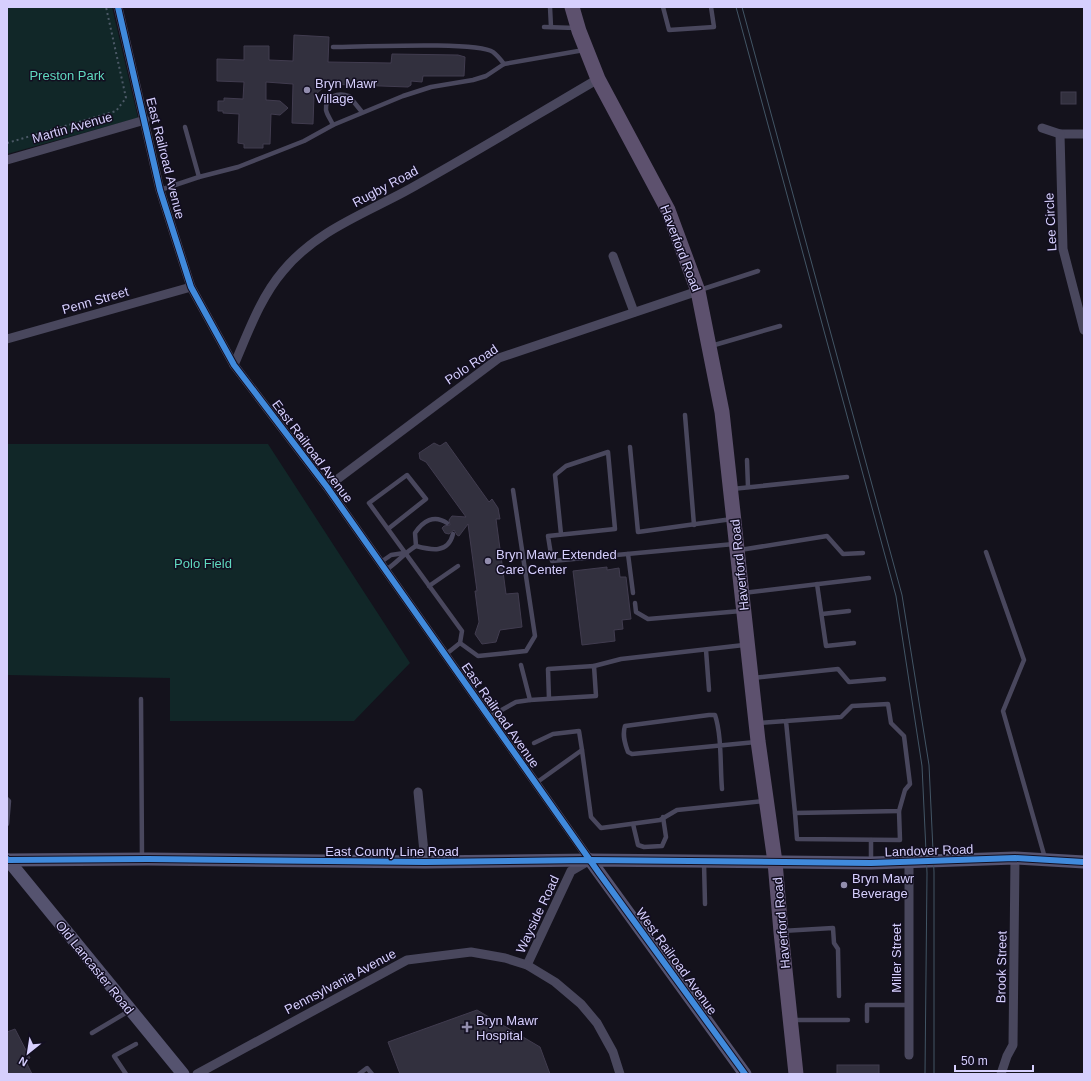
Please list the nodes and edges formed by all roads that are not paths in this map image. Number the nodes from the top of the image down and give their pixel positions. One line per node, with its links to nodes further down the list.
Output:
1 (118, 7): 14 (street, East Railroad Avenue)
2 (550, 7): 7 (lane)
3 (572, 7): 8 (main road, Haverford Road)
4 (662, 7): 5 (lane)
5 (711, 7)
6 (544, 27): 7 (lane)
7 (551, 27): 8 (lane)
8 (578, 28): 10 (main road, Haverford Road)
9 (333, 47): 11 (lane)
10 (586, 50): 11 (lane); 12 (main road, Haverford Road)
11 (504, 64): 13 (lane)
12 (598, 79): 26 (main road, Haverford Road); 32 (street, Rugby Road)
13 (362, 112): 15 (lane); 15 (lane)
14 (145, 120): 20 (street, Martin Avenue); 22 (street, East Railroad Avenue)
15 (333, 125): 21 (lane)
16 (185, 127): 21 (lane)
17 (1042, 128): 18 (street)
18 (1060, 134): 19 (street); 29 (street, Lee Circle)
19 (1084, 134)
20 (7, 160)
21 (199, 177): 22 (lane)
22 (160, 190): 25 (street, East Railroad Avenue)
23 (613, 256): 27 (street)
24 (758, 271): 26 (lane)
25 (191, 287): 30 (street, Penn Street); 32 (street, East Railroad Avenue)
26 (698, 291): 27 (street, Polo Road); 31 (main road, Haverford Road)
27 (634, 312): 37 (street, Polo Road)
28 (780, 326): 31 (lane)
29 (1084, 330)
30 (7, 338)
31 (709, 346): 39 (main road, Haverford Road)
32 (234, 365): 37 (street, East Railroad Avenue)
33 (684, 415): 43 (lane)
34 (630, 447): 43 (lane)
35 (747, 460): 38 (lane)
36 (847, 477): 38 (lane)
37 (327, 487): 53 (street, East Railroad Avenue)
38 (748, 487): 39 (lane)
39 (730, 489): 41 (main road, Haverford Road)
40 (513, 490): 65 (lane)
41 (733, 519): 43 (lane); 48 (main road, Haverford Road)
42 (447, 522): 47 (lane)
43 (694, 524)
44 (388, 529): 44 (lane); 51 (lane)
45 (453, 534): 47 (lane)
46 (561, 534): 46 (lane); 52 (lane)
47 (416, 546): 51 (lane)
48 (736, 547): 49 (lane); 52 (lane); 60 (main road, Haverford Road)
49 (863, 552)
50 (986, 552): 98 (lane)
51 (404, 553): 53 (lane); 55 (lane); 58 (lane)
52 (628, 554): 59 (lane)
53 (381, 562): 55 (street, East Railroad Avenue)
54 (458, 566): 58 (lane)
55 (386, 570): 69 (street, East Railroad Avenue)
56 (869, 578): 57 (lane)
57 (817, 584): 60 (lane); 64 (lane)
58 (429, 586): 65 (lane)
59 (633, 593)
60 (742, 593): 62 (main road, Haverford Road)
61 (635, 603): 62 (lane)
62 (744, 610): 67 (main road, Haverford Road)
63 (849, 610): 64 (lane)
64 (822, 614): 66 (lane)
65 (460, 643): 69 (lane)
66 (854, 643)
67 (748, 645): 68 (lane); 72 (main road, Haverford Road)
68 (706, 650): 71 (lane); 74 (lane)
69 (445, 655): 78 (street, East Railroad Avenue)
70 (521, 665): 77 (lane)
71 (594, 666): 76 (lane); 76 (lane)
72 (751, 678): 73 (lane); 80 (main road, Haverford Road)
73 (884, 679)
74 (709, 690)
75 (141, 699): 97 (lane)
76 (549, 699): 77 (lane)
77 (530, 700): 78 (lane)
78 (489, 717): 85 (street, East Railroad Avenue)
79 (786, 721): 80 (lane); 90 (lane); 91 (lane)
80 (757, 724): 81 (main road, Haverford Road)
81 (758, 741): 83 (lane); 89 (main road, Haverford Road)
82 (534, 743): 84 (lane)
83 (718, 746): 83 (lane); 86 (lane)
84 (582, 750): 85 (lane); 94 (lane)
85 (536, 783): 100 (street, East Railroad Avenue)
86 (722, 789)
87 (418, 792): 101 (street)
88 (7, 799): 93 (lane)
89 (766, 801): 92 (lane); 102 (main road, Haverford Road)
90 (899, 811): 91 (lane); 95 (lane)
91 (795, 813): 95 (lane)
92 (663, 817): 94 (lane); 94 (lane)
93 (7, 824)
94 (633, 824)
95 (870, 840): 106 (lane)
96 (1015, 858): 98 (street, Landover Road); 103 (street, Landover Road); 127 (street, Brook Street)
97 (142, 859): 99 (street, East County Line Road); 101 (street, East County Line Road)
98 (1045, 859): 104 (street, Landover Road)
99 (8, 860): 112 (street, Old Lancaster Road)
100 (590, 860): 101 (street, East County Line Road); 105 (street, East County Line Road); 109 (street, Wayside Road); 125 (street, West Railroad Avenue)
101 (425, 862)
102 (775, 862): 105 (street, East County Line Road); 106 (street, Landover Road); 108 (main road, Haverford Road)
103 (909, 862): 106 (street, Landover Road); 111 (street, Miller Street)
104 (1084, 862)
105 (704, 863): 107 (lane)
106 (871, 863)
107 (705, 904)
108 (780, 932): 110 (lane); 113 (main road, Haverford Road)
109 (527, 965): 121 (street, Pennsylvania Avenue); 124 (street, Pennsylvania Avenue)
110 (839, 996)
111 (910, 1005): 115 (lane); 118 (street, Miller Street)
112 (131, 1011): 116 (lane); 120 (street, Old Lancaster Road)
113 (791, 1020): 114 (lane); 126 (main road, Haverford Road)
114 (848, 1020)
115 (867, 1021)
116 (92, 1033)
117 (136, 1044): 119 (lane)
118 (910, 1055)
119 (126, 1074)
120 (183, 1074)
121 (196, 1074)
122 (359, 1074): 123 (lane)
123 (372, 1074)
124 (620, 1074)
125 (746, 1074)
126 (796, 1074)
127 (1001, 1074)

